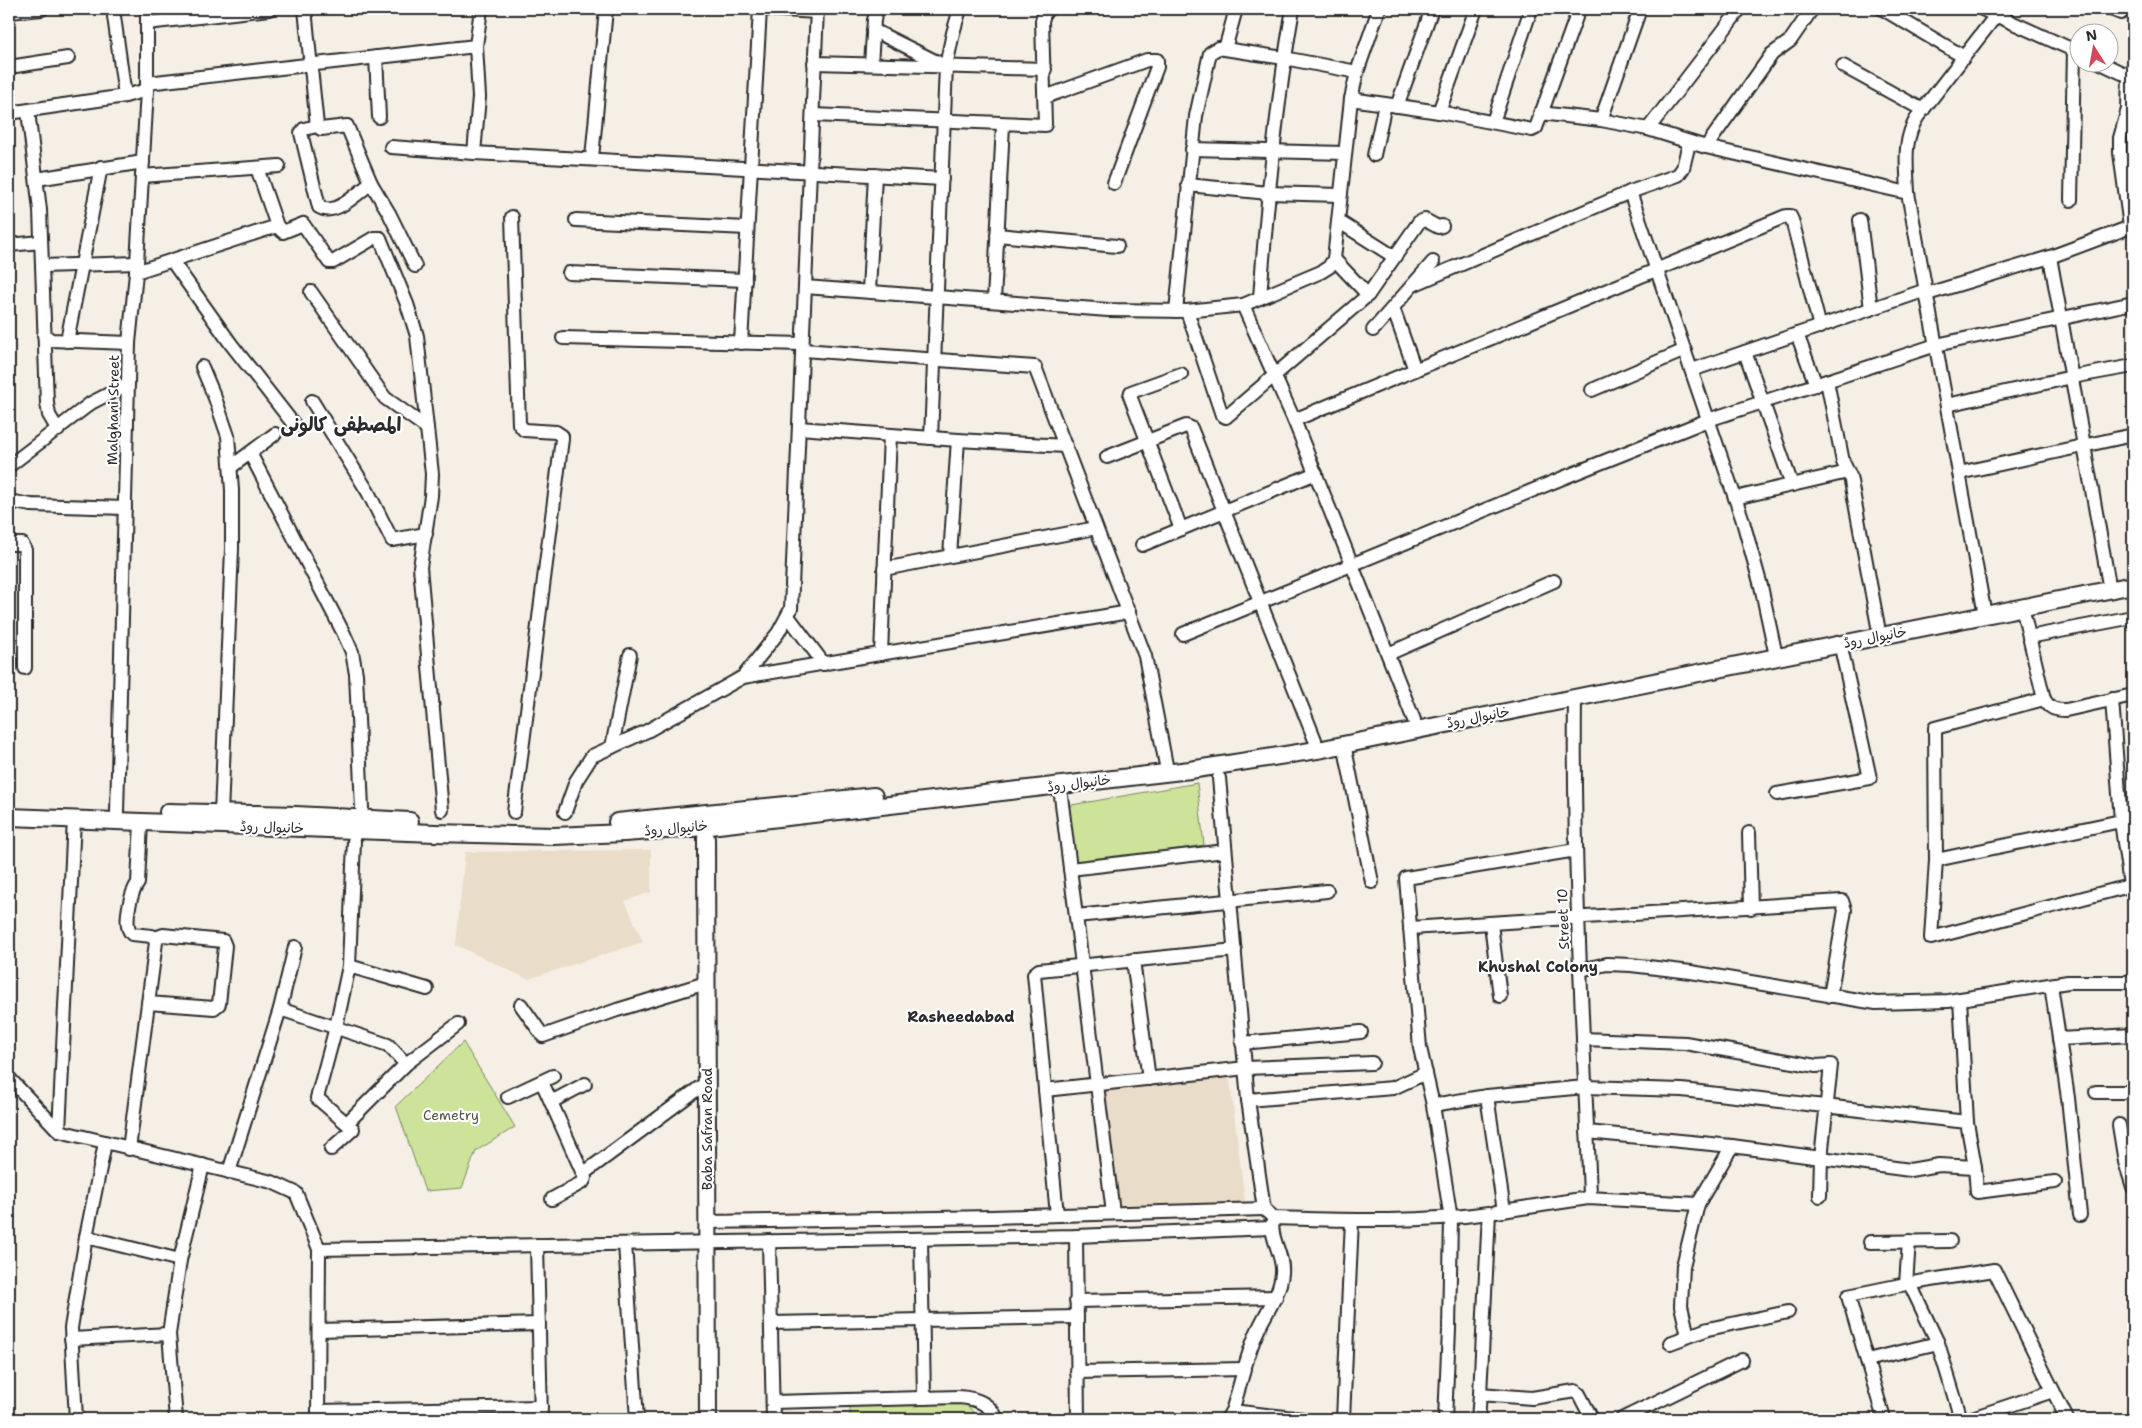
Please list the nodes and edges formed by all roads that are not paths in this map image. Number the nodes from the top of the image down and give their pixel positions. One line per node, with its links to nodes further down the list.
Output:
1 (42, 9): 27 (street)
2 (113, 9): 48 (street)
3 (148, 9): 28 (street, Malghani Street)
4 (269, 9): 28 (street)
5 (305, 9): 38 (street)
6 (481, 9): 30 (street)
7 (606, 9): 73 (street)
8 (760, 9): 78 (street)
9 (766, 9): 25 (street)
10 (877, 9): 29 (street)
11 (960, 9): 40 (street)
12 (1048, 9): 43 (street)
13 (1236, 9): 32 (street)
14 (1293, 9): 36 (street)
15 (1377, 9): 44 (street)
16 (1432, 9): 51 (street)
17 (1476, 9): 54 (street)
18 (1531, 9): 61 (street)
19 (1579, 9): 56 (street)
20 (1640, 9): 59 (street)
21 (1740, 9): 64 (street)
22 (1812, 9): 67 (street)
23 (1883, 9): 33 (street)
24 (1982, 9): 26 (street)
25 (817, 11): 37 (street)
26 (1999, 11): 31 (street); 33 (street)
27 (9, 12)
28 (148, 23): 47 (street, Malghani Street)
29 (874, 30): 39 (street); 40 (street)
30 (476, 46): 34 (street); 70 (street)
31 (2070, 48)
32 (1225, 49): 36 (street); 68 (street)
33 (1964, 56): 52 (street)
34 (376, 57): 38 (street); 58 (street)
35 (68, 58): 42 (street)
36 (1284, 58): 44 (street); 69 (street)
37 (814, 63): 39 (street); 57 (street)
38 (311, 64): 47 (street); 63 (street)
39 (871, 64): 40 (street)
40 (946, 66): 43 (street); 60 (street)
41 (1843, 66): 52 (street)
42 (9, 67)
43 (1045, 69): 49 (street)
44 (1357, 72): 50 (street)
45 (2076, 72): 91 (street)
46 (2131, 74): 98 (street)
47 (147, 86): 48 (street); 74 (street, Malghani Street)
48 (125, 96): 53 (street)
49 (1045, 97): 62 (street); 84 (street)
50 (1351, 98): 51 (street); 71 (street)
51 (1391, 105): 54 (street); 72 (street)
52 (1923, 110): 89 (street)
53 (28, 111): 55 (street); 82 (street)
54 (1439, 112): 61 (street)
55 (9, 113)
56 (1540, 114): 59 (street); 61 (street)
57 (813, 115): 60 (street); 79 (street)
58 (379, 117)
59 (1601, 120): 64 (street)
60 (944, 122): 62 (street); 83 (street)
61 (1493, 122)
62 (1003, 125): 100 (street)
63 (317, 126): 85 (street); 85 (street)
64 (1648, 129): 65 (street)
65 (1689, 143): 67 (street); 87 (street)
66 (391, 146): 70 (street)
67 (1706, 147): 89 (street)
68 (1192, 149): 69 (street); 86 (street)
69 (1274, 152): 71 (street); 88 (street)
70 (474, 153): 73 (street)
71 (1345, 153): 90 (street)
72 (1374, 155)
73 (592, 158): 78 (street)
74 (142, 162): 76 (street); 81 (street, Malghani Street)
75 (280, 166): 77 (street)
76 (101, 167): 82 (street); 109 (street)
77 (257, 168): 81 (street); 96 (street)
78 (751, 168): 79 (street); 99 (street)
79 (810, 171): 80 (street); 117 (street)
80 (875, 175): 83 (street); 118 (street)
81 (142, 176): 112 (street, Malghani Street)
82 (38, 178): 101 (street)
83 (942, 179): 121 (street)
84 (1114, 183)
85 (371, 184): 111 (street)
86 (1188, 185): 88 (street); 129 (street)
87 (1630, 192): 113 (street); 116 (street)
88 (1268, 193): 90 (street); 123 (street)
89 (1908, 193): 120 (street)
90 (1340, 195): 95 (street)
91 (2071, 200)
92 (512, 216): 228 (street)
93 (576, 220): 99 (street)
94 (1860, 220): 128 (street)
95 (1338, 221): 104 (street); 106 (street)
96 (277, 226): 107 (street); 160 (street)
97 (1442, 226): 104 (street)
98 (2132, 226): 105 (street)
99 (747, 228): 115 (street)
100 (997, 235): 103 (street); 124 (street)
101 (41, 242): 102 (street); 110 (street)
102 (9, 245)
103 (1117, 246)
104 (1393, 256): 122 (street)
105 (2050, 257): 120 (street); 130 (street)
106 (1334, 259): 122 (street); 123 (street)
107 (172, 261): 112 (street); 159 (street)
108 (1433, 262): 116 (street)
109 (81, 265): 110 (street); 112 (street); 136 (street)
110 (42, 266): 134 (street)
111 (415, 266)
112 (136, 267): 138 (street, Malghani Street)
113 (1658, 270): 131 (street); 141 (street); 146 (street)
114 (569, 273): 115 (street)
115 (745, 280): 137 (street)
116 (1413, 285): 127 (street)
117 (805, 287): 118 (street); 140 (street)
118 (869, 291): 121 (street)
119 (311, 292): 160 (street)
120 (1927, 292): 128 (street); 139 (street)
121 (937, 296): 124 (street); 143 (street)
122 (1368, 296): 149 (street)
123 (1260, 298): 126 (street)
124 (994, 301): 129 (street)
125 (2133, 303): 130 (street)
126 (1243, 304): 129 (street); 149 (street)
127 (1393, 308): 132 (street); 146 (street)
128 (1871, 309): 131 (street)
129 (1181, 311): 149 (street)
130 (2062, 318): 139 (street); 150 (street)
131 (1820, 327): 133 (street)
132 (1373, 330)
133 (1797, 334): 142 (street); 151 (street)
134 (44, 335): 136 (street); 162 (street)
135 (563, 338): 137 (street)
136 (67, 341): 138 (street)
137 (741, 342): 140 (street)
138 (129, 343): 152 (street, Malghani Street)
139 (1936, 345): 151 (street); 156 (street)
140 (802, 347): 143 (street); 161 (street)
141 (1685, 350): 147 (street); 153 (street)
142 (1745, 352): 147 (street); 155 (street)
143 (934, 359): 166 (street); 169 (street)
144 (2133, 366): 150 (street)
145 (202, 367): 174 (street)
146 (1415, 370): 157 (street)
147 (1692, 370): 158 (street)
148 (1181, 374): 168 (street)
149 (1274, 377): 157 (street)
150 (2072, 377): 156 (street); 170 (street)
151 (1821, 383): 155 (street); 175 (street)
152 (128, 384): 162 (street); 181 (street, Malghani Street)
153 (1592, 390)
154 (312, 401): 185 (street)
155 (1764, 402): 158 (street); 178 (street)
156 (1947, 405): 176 (street)
157 (1294, 420): 177 (street)
158 (1708, 420): 179 (street); 189 (street)
159 (295, 426)
160 (427, 428): 185 (street)
161 (799, 428): 164 (street); 199 (street)
162 (58, 430): 173 (street)
163 (275, 434): 171 (street)
164 (890, 435): 166 (street); 190 (street)
165 (2133, 436): 170 (street)
166 (931, 438): 167 (street)
167 (958, 440): 169 (street); 188 (street)
168 (1147, 441): 172 (street); 182 (street); 184 (street)
169 (1066, 446): 183 (street)
170 (2084, 446): 176 (street); 194 (street)
171 (250, 453): 174 (street); 225 (street)
172 (1107, 456)
173 (9, 466)
174 (231, 467): 230 (street)
175 (1848, 472): 178 (street); 201 (street)
176 (1959, 473): 197 (street)
177 (1316, 474): 182 (street); 189 (street)
178 (1792, 485): 179 (street)
179 (1735, 498): 205 (street)
180 (9, 501): 181 (street)
181 (125, 508): 227 (street, Malghani Street)
182 (1224, 511): 184 (street); 195 (street)
183 (1096, 528): 188 (street); 198 (street)
184 (1181, 529): 187 (street)
185 (426, 534): 226 (street)
186 (9, 544): 210 (street)
187 (1142, 545)
188 (950, 556): 190 (street)
189 (1352, 564): 195 (street); 207 (street)
190 (884, 569): 206 (street)
191 (2133, 576): 194 (main road, خانیوال روڈ)
192 (1554, 581): 207 (street)
193 (2133, 585): 194 (main road, خانیوال روڈ)
194 (2109, 586): 196 (main road, خانیوال روڈ); 197 (main road, خانیوال روڈ)
195 (1260, 603): 202 (street); 217 (street)
196 (2022, 606): 197 (main road, خانیوال روڈ); 203 (street)
197 (1983, 610): 201 (main road, خانیوال روڈ); 204 (main road, خانیوال روڈ)
198 (1129, 612): 206 (street); 220 (street)
199 (788, 616): 209 (street); 211 (street)
200 (2133, 617): 203 (street)
201 (1878, 626): 205 (main road, خانیوال روڈ)
202 (1183, 634)
203 (2029, 637): 214 (street)
204 (1840, 644): 205 (main road, خانیوال روڈ); 222 (street)
205 (1775, 652): 213 (main road, خانیوال روڈ); 216 (main road, خانیوال روڈ)
206 (881, 654): 209 (street)
207 (1388, 654): 216 (street)
208 (630, 656): 219 (street)
209 (824, 664): 211 (street)
210 (25, 668)
211 (744, 677): 219 (street)
212 (2133, 695): 215 (street)
213 (1575, 698): 218 (main road, خانیوال روڈ); 238 (street, Street 10)
214 (2044, 699): 215 (street); 240 (street)
215 (2112, 699): 233 (street)
216 (1414, 720): 217 (main road, خانیوال روڈ)
217 (1315, 740): 220 (main road, خانیوال روڈ)
218 (1344, 744): 234 (main road, خانیوال روڈ); 242 (street)
219 (612, 747): 229 (street)
220 (1166, 765): 230 (main road, خانیوال روڈ)
221 (1218, 778): 239 (street)
222 (1777, 794)
223 (1061, 796): 241 (street)
224 (9, 808): 227 (main road, خانیوال روڈ)
225 (362, 808)
226 (442, 810)
227 (117, 812): 230 (main road, خانیوال روڈ)
228 (514, 812)
229 (565, 812)
230 (220, 814)
231 (9, 817): 232 (main road, خانیوال روڈ)
232 (74, 819): 234 (main road, خانیوال روڈ); 297 (street)
233 (2121, 821): 240 (street); 243 (street)
234 (141, 822): 251 (street)
235 (1749, 833): 246 (street)
236 (706, 838): 259 (main road, Baba Safran Road)
237 (354, 841): 256 (street)
238 (1576, 850): 248 (street, Street 10); 250 (street)
239 (1225, 851): 241 (street); 245 (street)
240 (1936, 860): 243 (street)
241 (1070, 869): 247 (street)
242 (1372, 882)
243 (2131, 885)
244 (1327, 891): 245 (street)
245 (1230, 901): 247 (street); 253 (street)
246 (1751, 908): 248 (street); 263 (street)
247 (1076, 916): 255 (street)
248 (1579, 916): 249 (street); 257 (street, Street 10)
249 (1491, 924): 250 (street); 262 (street)
250 (1410, 928): 278 (street)
251 (155, 938): 265 (street); 265 (street)
252 (295, 947): 267 (street)
253 (1235, 950): 254 (street); 274 (street)
254 (1133, 960): 255 (street); 280 (street)
255 (1083, 965): 283 (street); 285 (street)
256 (349, 966): 261 (street); 269 (street)
257 (1580, 970): 263 (street); 272 (street, Street 10)
258 (2133, 980): 260 (street)
259 (706, 983): 266 (street); 281 (main road, Baba Safran Road)
260 (2051, 985): 264 (street); 273 (street)
261 (427, 988)
262 (1500, 996)
263 (1830, 996): 264 (street)
264 (1960, 999): 294 (street)
265 (148, 1003): 301 (street)
266 (521, 1005)
267 (280, 1009): 269 (street); 306 (street)
268 (458, 1024): 276 (street)
269 (336, 1027): 276 (street); 295 (street)
270 (1361, 1032): 274 (street)
271 (2133, 1035): 273 (street)
272 (1583, 1038): 284 (street, Street 10); 293 (street)
273 (2059, 1039): 318 (street)
274 (1242, 1043): 277 (street)
275 (1372, 1063): 277 (street)
276 (406, 1064): 295 (street)
277 (1246, 1068): 280 (street); 290 (street)
278 (1426, 1073): 290 (street); 292 (street)
279 (9, 1078): 297 (street)
280 (1148, 1079): 283 (street)
281 (706, 1082): 307 (street); 322 (main road, Baba Safran Road)
282 (585, 1084): 291 (street)
283 (1097, 1084): 285 (street); 315 (street)
284 (1585, 1087): 288 (street); 293 (street); 298 (street, Street 10)
285 (1044, 1090): 317 (street)
286 (2096, 1092): 287 (street)
287 (2133, 1092)
288 (1487, 1096): 292 (street); 314 (street)
289 (508, 1097): 291 (street)
290 (1248, 1100): 319 (street)
291 (551, 1102): 307 (street)
292 (1433, 1105): 320 (street)
293 (1827, 1107): 294 (street); 303 (street)
294 (1968, 1122): 305 (street)
295 (347, 1124): 302 (street)
296 (2119, 1125): 309 (street)
297 (59, 1131): 299 (street)
298 (1588, 1132): 300 (street); 311 (street, Street 10)
299 (105, 1143): 301 (street); 324 (street)
300 (1732, 1146): 303 (street); 313 (street)
301 (129, 1149): 304 (street)
302 (331, 1149)
303 (1821, 1158): 305 (street); 310 (street)
304 (203, 1165): 306 (street); 334 (street)
305 (1975, 1167): 308 (street)
306 (229, 1172): 333 (street)
307 (584, 1173): 312 (street)
308 (2055, 1182)
309 (2133, 1187)
310 (1820, 1196)
311 (1588, 1198): 313 (street); 314 (street)
312 (552, 1199)
313 (1698, 1204): 345 (street)
314 (1504, 1211): 316 (street)
315 (1113, 1213): 317 (street); 319 (street)
316 (1489, 1214): 320 (street); 354 (street)
317 (1057, 1215): 322 (street)
318 (2080, 1215)
319 (1270, 1218): 321 (street); 323 (street); 336 (street)
320 (1451, 1219): 321 (street); 369 (street)
321 (1352, 1220): 368 (street)
322 (707, 1222): 330 (main road, Baba Safran Road)
323 (1076, 1236): 325 (street); 337 (street)
324 (86, 1238): 334 (street); 346 (street)
325 (921, 1239): 326 (street); 340 (street)
326 (769, 1241): 330 (street); 341 (street)
327 (1909, 1241): 328 (street); 329 (street); 335 (street)
328 (1950, 1241)
329 (1870, 1242)
330 (707, 1243): 331 (street); 363 (main road, Baba Safran Road)
331 (625, 1244): 332 (street); 362 (street)
332 (537, 1245): 333 (street); 342 (street)
333 (319, 1249): 343 (street)
334 (180, 1260): 344 (street)
335 (1908, 1284): 347 (street); 350 (street); 353 (street)
336 (1276, 1297): 337 (street); 351 (street)
337 (1076, 1301): 339 (street)
338 (1788, 1312): 345 (street)
339 (1077, 1317): 340 (street); 352 (street)
340 (922, 1321): 341 (street); 355 (street)
341 (771, 1323): 356 (street)
342 (539, 1324): 343 (street); 357 (street)
343 (319, 1330): 358 (street)
344 (169, 1334): 346 (street); 361 (street)
345 (1688, 1336): 348 (street)
346 (71, 1339): 360 (street)
347 (1938, 1342): 350 (street); 374 (street)
348 (1670, 1343)
349 (1742, 1360): 372 (street)
350 (1867, 1360): 373 (street)
351 (1245, 1369): 352 (street); 359 (street)
352 (1078, 1372): 366 (street)
353 (2053, 1391): 375 (street); 376 (street)
354 (1480, 1394): 370 (street); 371 (street)
355 (924, 1398): 356 (street); 365 (street)
356 (773, 1402): 364 (street)
357 (541, 1413): 358 (street)
358 (318, 1415)
359 (1230, 1415): 367 (street)
360 (76, 1419)
361 (176, 1419)
362 (637, 1419)
363 (708, 1419)
364 (773, 1419)
365 (997, 1419)
366 (1078, 1419)
367 (1303, 1419)
368 (1343, 1419)
369 (1445, 1419)
370 (1478, 1419)
371 (1592, 1419)
372 (1622, 1419)
373 (1884, 1419)
374 (1961, 1419)
375 (1969, 1419)
376 (2067, 1419)

